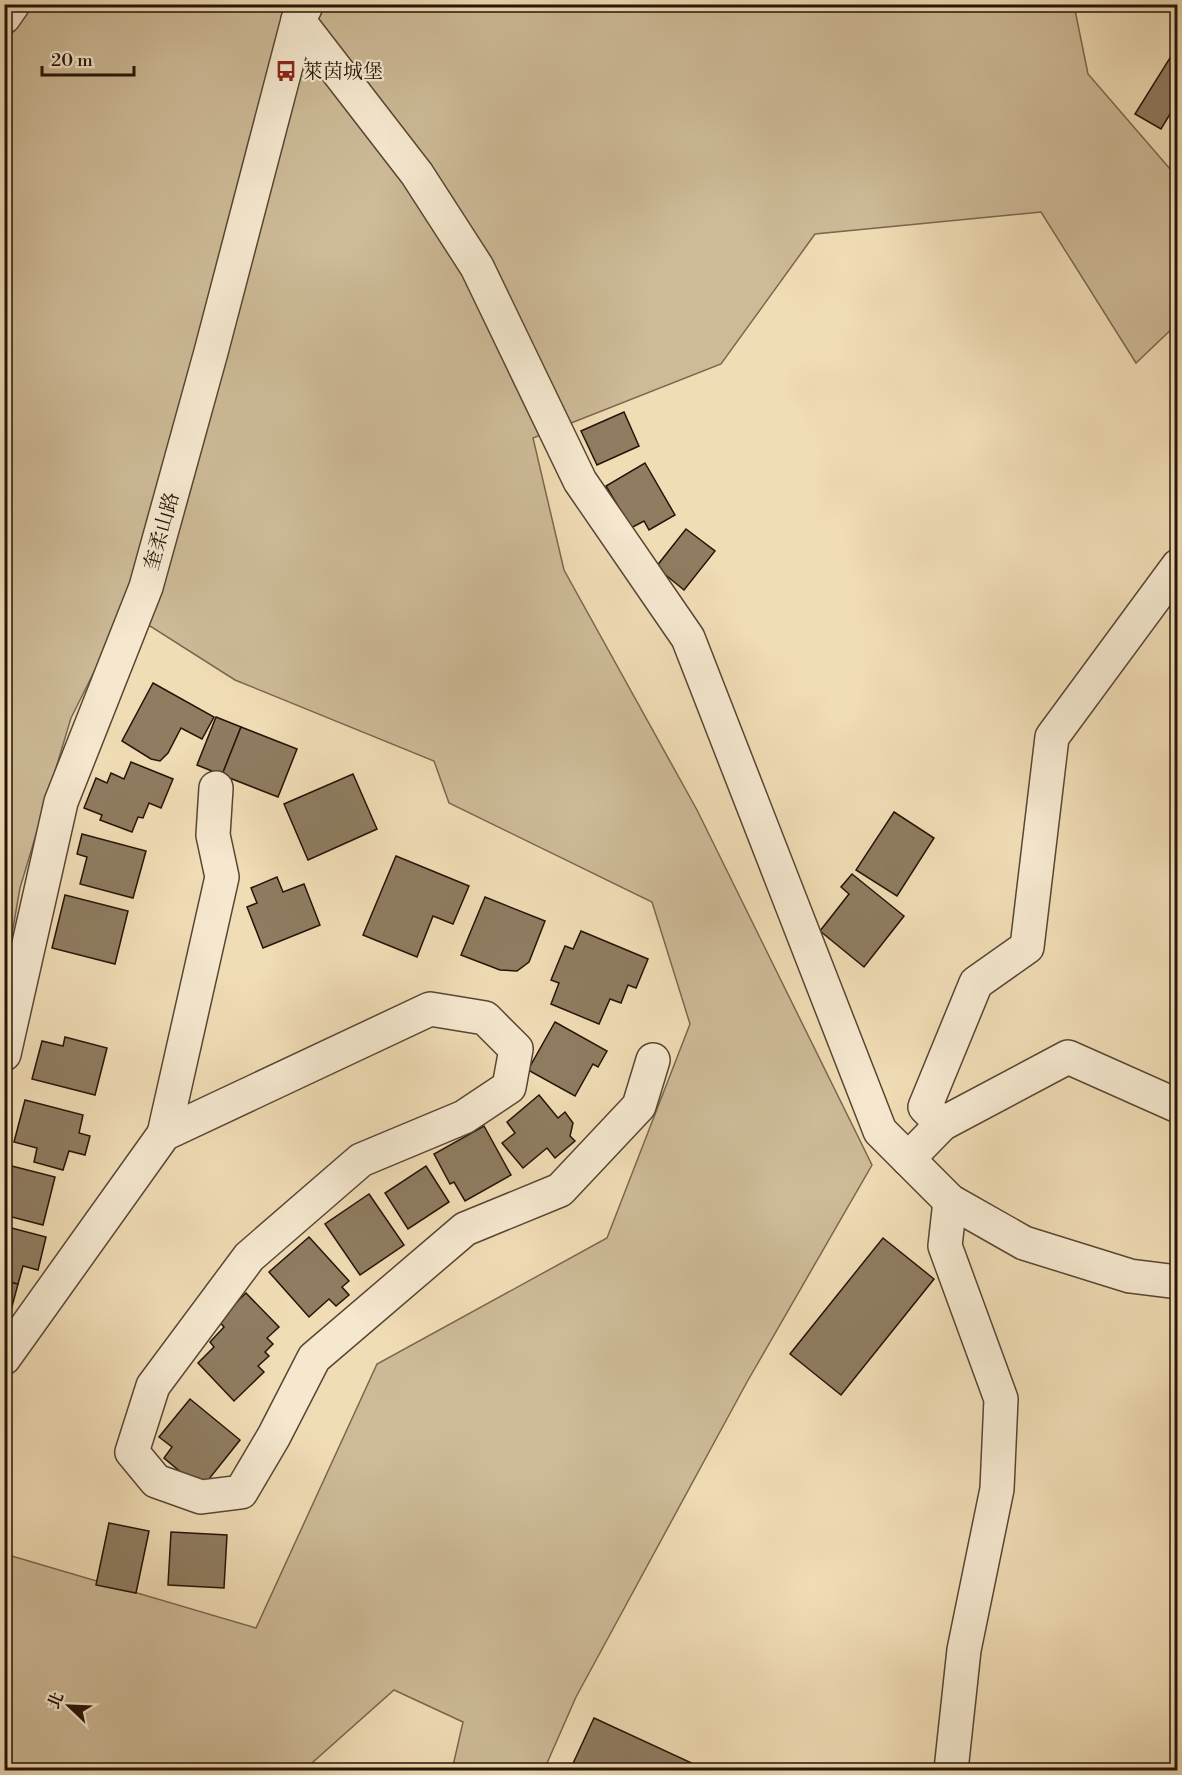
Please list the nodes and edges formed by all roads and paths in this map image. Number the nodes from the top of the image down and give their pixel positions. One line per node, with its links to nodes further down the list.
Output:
1 (13, 4): 3 (street)
2 (303, 12): 6 (street, 奎柔山路); 11 (street)
3 (4, 17)
4 (1178, 566): 9 (street)
5 (216, 788): 10 (street)
6 (4, 1054)
7 (653, 1060): 10 (street)
8 (1178, 1106): 9 (street)
9 (942, 1124): 11 (street)
10 (164, 1134): 14 (street)
11 (908, 1159): 12 (street)
12 (950, 1201): 13 (street); 15 (street)
13 (1177, 1281)
14 (4, 1358)
15 (951, 1770)

